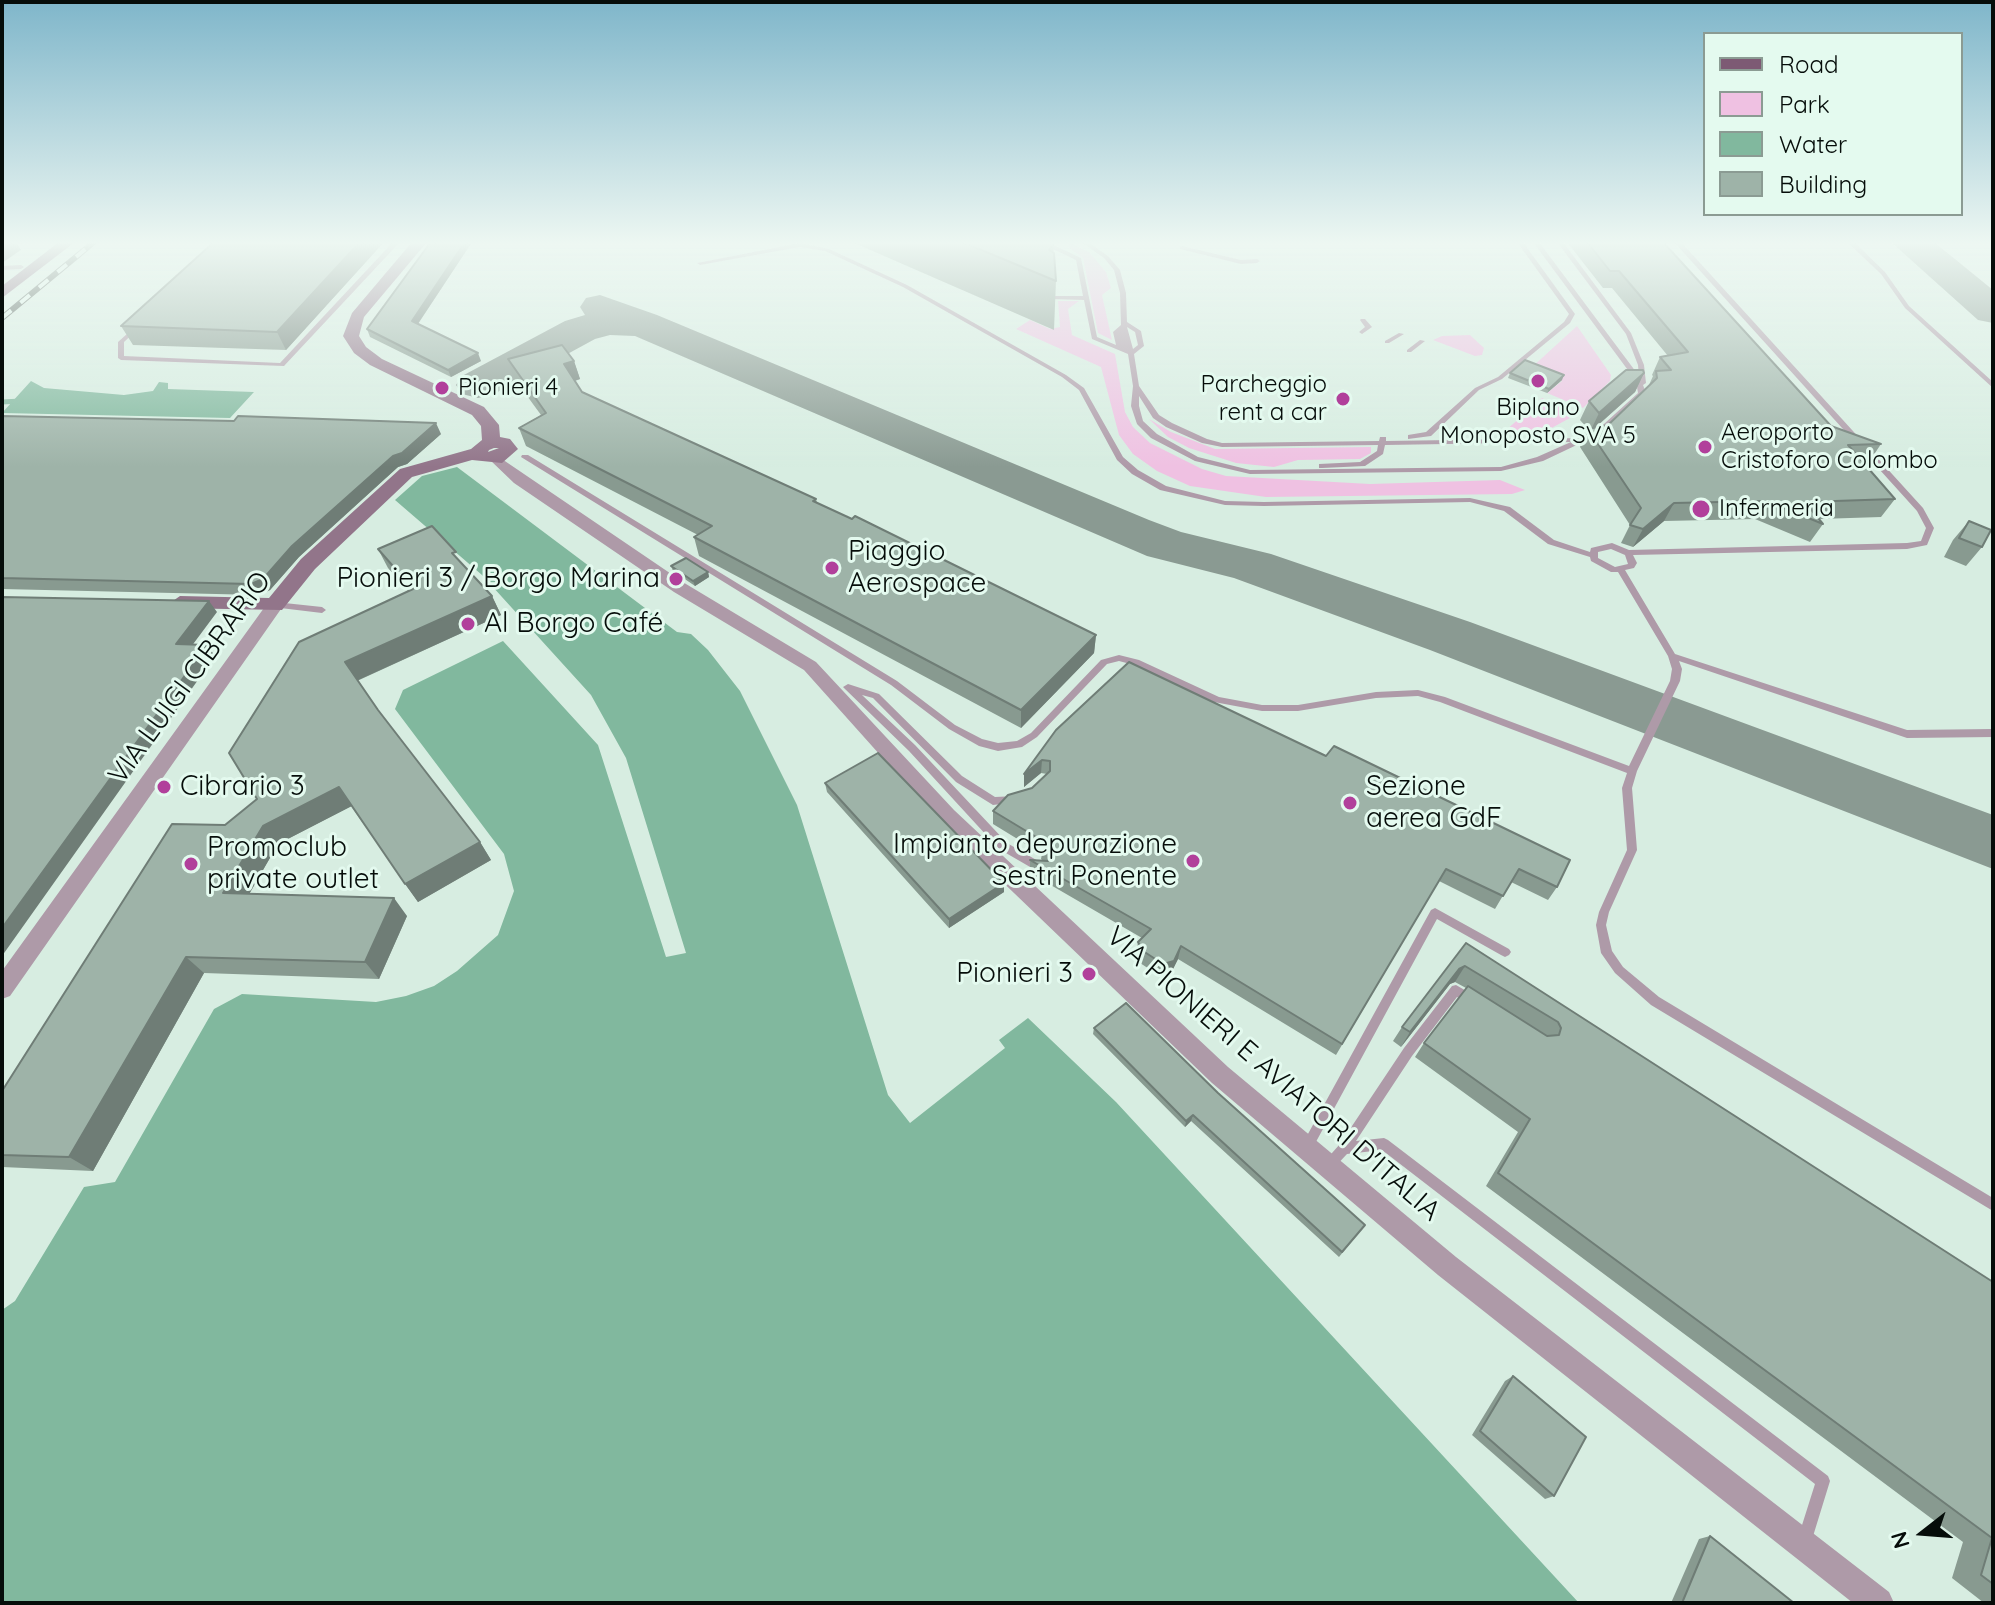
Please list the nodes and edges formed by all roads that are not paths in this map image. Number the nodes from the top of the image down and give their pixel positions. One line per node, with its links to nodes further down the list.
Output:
1 (327, 317): 12 (lane)
2 (357, 317): 24 (street, VIA PIONIERI E AVIATORI D'ITALIA)
3 (960, 317): 28 (lane)
4 (1090, 317): 19 (lane)
5 (1125, 317): 13 (lane)
6 (1570, 317): 26 (lane)
7 (1592, 317): 20 (lane)
8 (1616, 317): 22 (lane)
9 (1745, 317): 27 (lane)
10 (1918, 317): 21 (lane)
11 (1363, 320): 14 (lane)
12 (143, 322)
13 (1126, 324): 19 (lane); 19 (lane)
14 (1362, 332)
15 (1401, 334): 17 (lane)
16 (1422, 341): 18 (lane)
17 (1387, 342)
18 (1409, 351)
19 (1131, 353): 20 (lane)
20 (1136, 386): 26 (lane)
21 (1993, 386)
22 (1639, 388)
23 (1591, 433): 26 (lane)
24 (483, 453): 31 (street, VIA LUIGI CIBRARIO); 34 (street, VIA PIONIERI E AVIATORI D'ITALIA)
25 (525, 457): 37 (lane)
26 (1285, 473)
27 (1628, 553): 28 (lane); 29 (lane)
28 (1592, 555): 29 (lane)
29 (1621, 570): 33 (lane)
30 (154, 602): 31 (street)
31 (275, 605): 32 (lane); 41 (street, VIA LUIGI CIBRARIO)
32 (322, 610)
33 (1672, 656): 35 (lane); 37 (lane)
34 (842, 690): 36 (lane); 44 (street, VIA PIONIERI E AVIATORI D'ITALIA)
35 (1993, 733)
36 (917, 745): 38 (lane); 39 (lane)
37 (1632, 771): 46 (lane)
38 (1025, 796)
39 (1041, 868)
40 (1505, 952): 44 (lane)
41 (2, 989)
42 (1480, 1005): 43 (lane)
43 (1344, 1148): 45 (lane); 47 (lane)
44 (1306, 1149): 45 (street, VIA PIONIERI E AVIATORI D'ITALIA)
45 (1327, 1167): 47 (street, VIA PIONIERI E AVIATORI D'ITALIA)
46 (1993, 1205)
47 (1804, 1544): 48 (street, VIA PIONIERI E AVIATORI D'ITALIA)
48 (1878, 1603)

